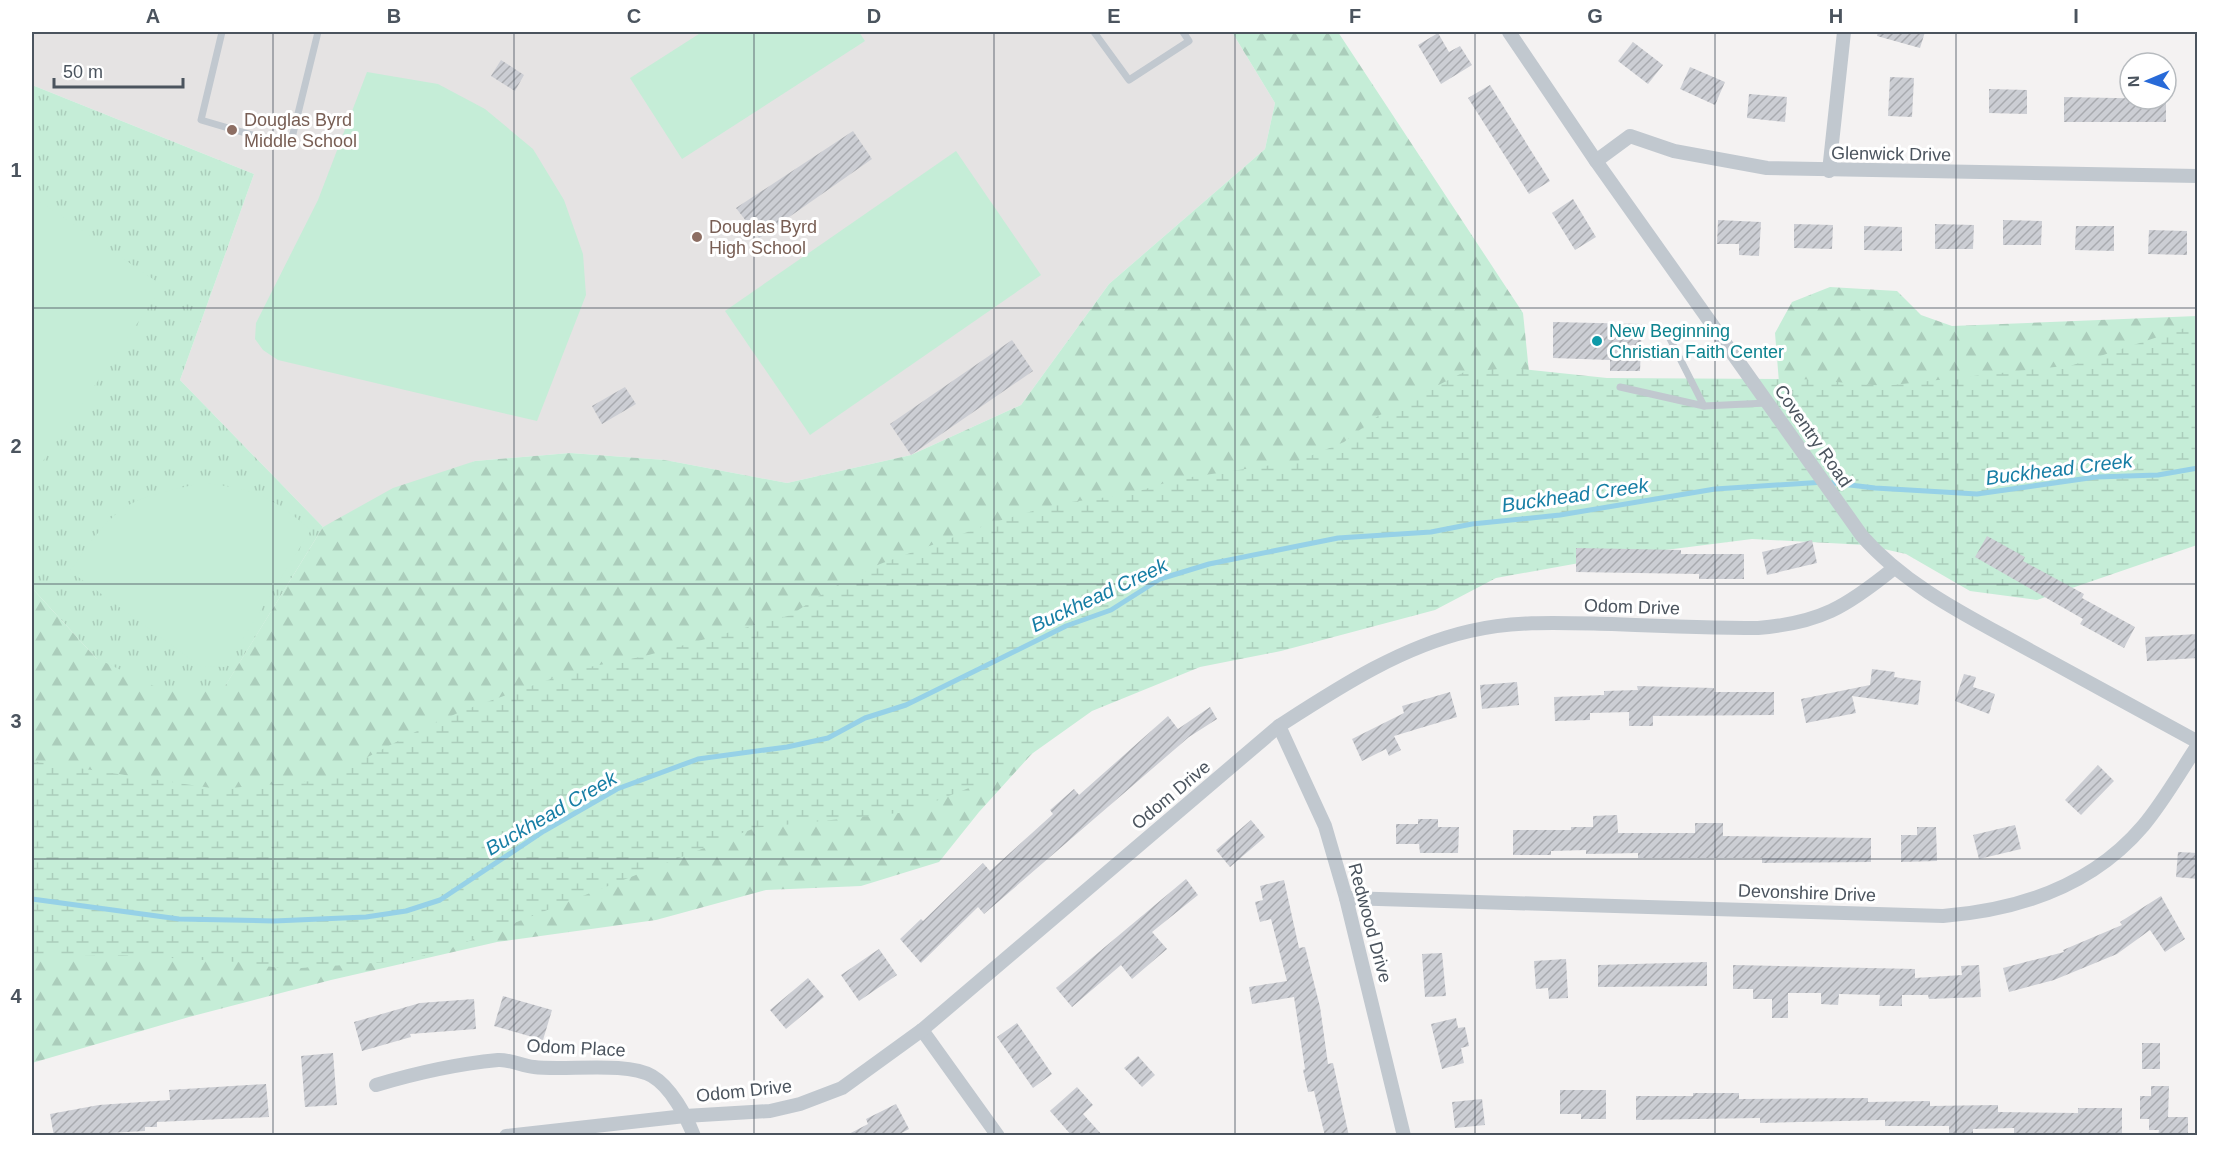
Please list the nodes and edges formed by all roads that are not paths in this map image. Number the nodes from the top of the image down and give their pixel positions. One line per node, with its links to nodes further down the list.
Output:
1 (222, 32): 2 (lane)
2 (318, 32)
3 (1094, 32): 4 (lane)
4 (1183, 32)
5 (1509, 32): 7 (street, Coventry Road)
6 (1844, 32): 8 (street)
7 (1596, 161): 8 (street, Glenwick Drive); 12 (street, Coventry Road)
8 (1829, 171): 9 (street, Glenwick Drive)
9 (2198, 176)
10 (1665, 329): 13 (lane)
11 (1620, 387): 13 (lane)
12 (1767, 403): 13 (lane); 14 (street, Coventry Road)
13 (1704, 406)
14 (1893, 569): 15 (street, Odom Drive); 16 (street, Coventry Road)
15 (1279, 726): 17 (street, Redwood Drive); 18 (street, Odom Drive)
16 (2198, 744): 17 (street, Devonshire Drive)
17 (1346, 898): 24 (street, Redwood Drive)
18 (922, 1030): 20 (street, Odom Drive); 23 (street)
19 (376, 1085): 20 (street, Odom Place)
20 (686, 1116): 21 (street, Odom Drive); 22 (street, Odom Place)
21 (506, 1136)
22 (694, 1136)
23 (998, 1136)
24 (1404, 1136)

